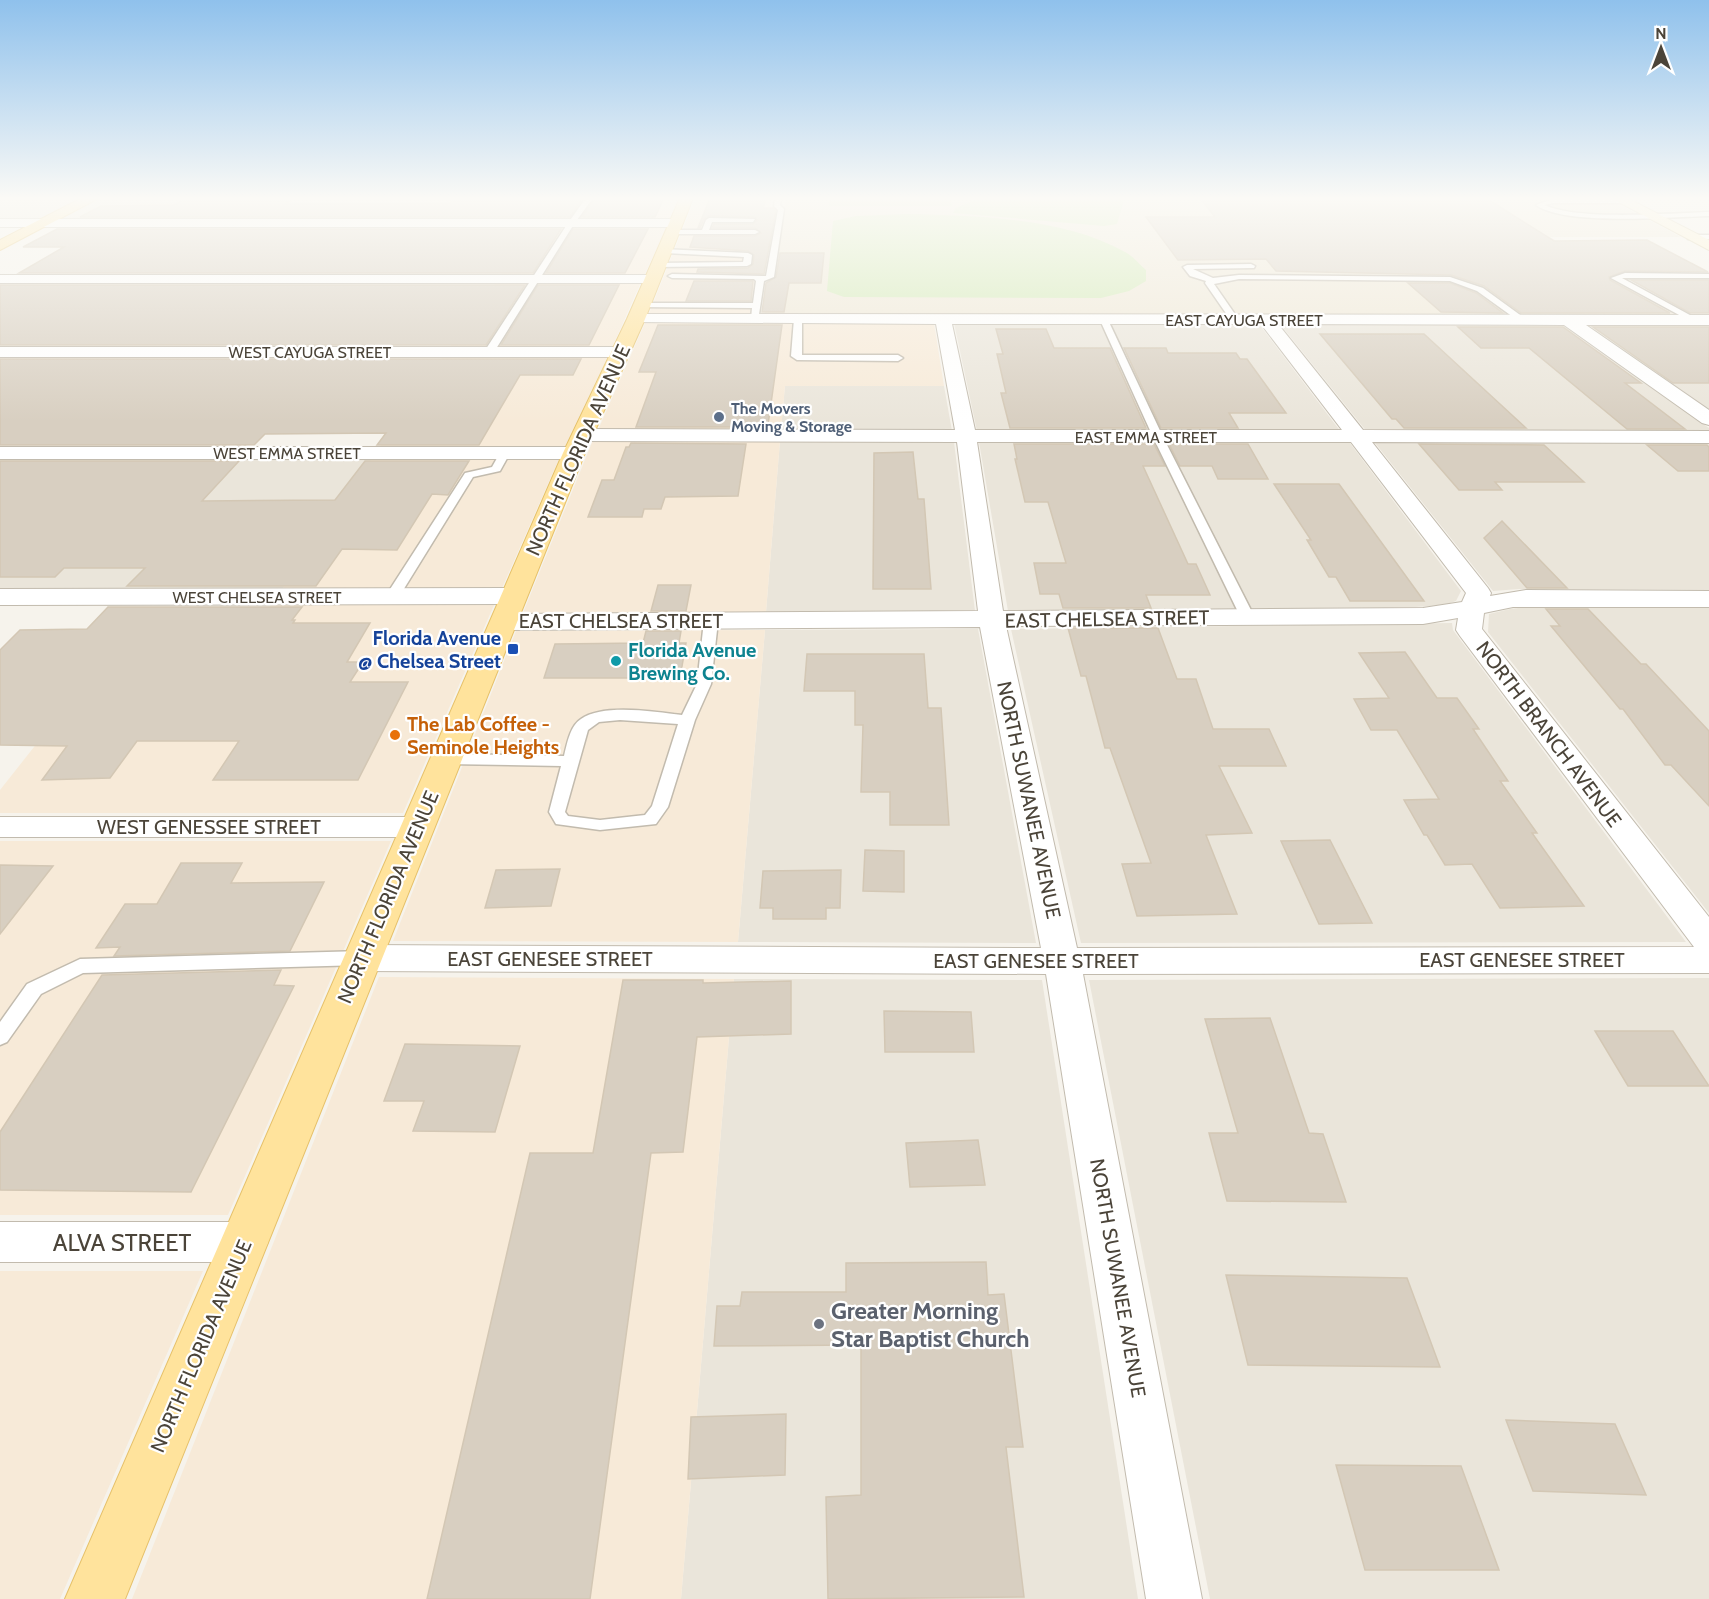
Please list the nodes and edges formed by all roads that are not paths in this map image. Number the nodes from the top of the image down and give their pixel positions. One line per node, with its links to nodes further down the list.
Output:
1 (539, 273): 10 (lane)
2 (574, 273): 10 (street)
3 (658, 273): 24 (main road, NORTH FLORIDA AVENUE)
4 (690, 273): 13 (street, EAST CAYUGA STREET)
5 (735, 273): 11 (lane)
6 (771, 273): 11 (lane)
7 (1192, 273): 12 (lane)
8 (1709, 276): 20 (lane)
9 (0, 279): 10 (street)
10 (535, 279): 23 (lane)
11 (760, 280): 13 (lane)
12 (1213, 281): 17 (lane); 18 (lane)
13 (756, 312): 14 (street, EAST CAYUGA STREET)
14 (798, 319): 15 (street, EAST CAYUGA STREET); 25 (lane)
15 (943, 320): 16 (street, EAST CAYUGA STREET); 27 (street, NORTH SUWANEE AVENUE)
16 (1104, 320): 17 (street, EAST CAYUGA STREET); 28 (lane)
17 (1235, 320): 21 (street, EAST CAYUGA STREET)
18 (1523, 320): 19 (street, EAST CAYUGA STREET); 21 (street, EAST CAYUGA STREET)
19 (1568, 320): 20 (street, EAST CAYUGA STREET); 26 (street)
20 (1702, 320)
21 (1267, 321): 29 (street, NORTH BRANCH AVENUE)
22 (0, 352): 23 (street, WEST CAYUGA STREET)
23 (489, 352): 24 (street, WEST CAYUGA STREET)
24 (621, 352): 31 (main road, NORTH FLORIDA AVENUE)
25 (898, 358)
26 (1709, 419)
27 (966, 436): 28 (street, EAST EMMA STREET); 31 (street, EAST EMMA STREET); 40 (street, NORTH SUWANEE AVENUE)
28 (1158, 437): 29 (street, EAST EMMA STREET); 39 (lane)
29 (1358, 437): 30 (street, EAST EMMA STREET); 37 (street, NORTH BRANCH AVENUE)
30 (1709, 437)
31 (579, 444): 33 (street, WEST EMMA STREET); 38 (main road, NORTH FLORIDA AVENUE)
32 (0, 453): 33 (street, WEST EMMA STREET)
33 (505, 453): 35 (lane)
34 (0, 597): 35 (street, WEST CHELSEA STREET)
35 (392, 597): 38 (street, WEST CHELSEA STREET)
36 (1709, 599): 37 (street, EAST CHELSEA STREET)
37 (1472, 608): 39 (street, EAST CHELSEA STREET); 47 (street, NORTH BRANCH AVENUE)
38 (509, 609): 41 (street, EAST CHELSEA STREET); 43 (main road, NORTH FLORIDA AVENUE)
39 (1248, 618): 40 (street, EAST CHELSEA STREET)
40 (992, 620): 41 (street, EAST CHELSEA STREET); 50 (street, NORTH SUWANEE AVENUE)
41 (711, 621): 42 (lane)
42 (687, 720): 44 (lane); 44 (lane)
43 (446, 759): 44 (lane); 46 (main road, NORTH FLORIDA AVENUE)
44 (570, 761)
45 (0, 827): 46 (street, WEST GENESSEE STREET)
46 (417, 827): 48 (main road, NORTH FLORIDA AVENUE)
47 (1709, 942)
48 (363, 958): 50 (street, EAST GENESEE STREET); 51 (lane); 53 (main road, NORTH FLORIDA AVENUE)
49 (1709, 960): 50 (street, EAST GENESEE STREET)
50 (1062, 961): 55 (street, NORTH SUWANEE AVENUE)
51 (0, 1036)
52 (0, 1242): 53 (street, ALVA STREET)
53 (244, 1242): 54 (main road, NORTH FLORIDA AVENUE)
54 (95, 1599)
55 (1174, 1599)

